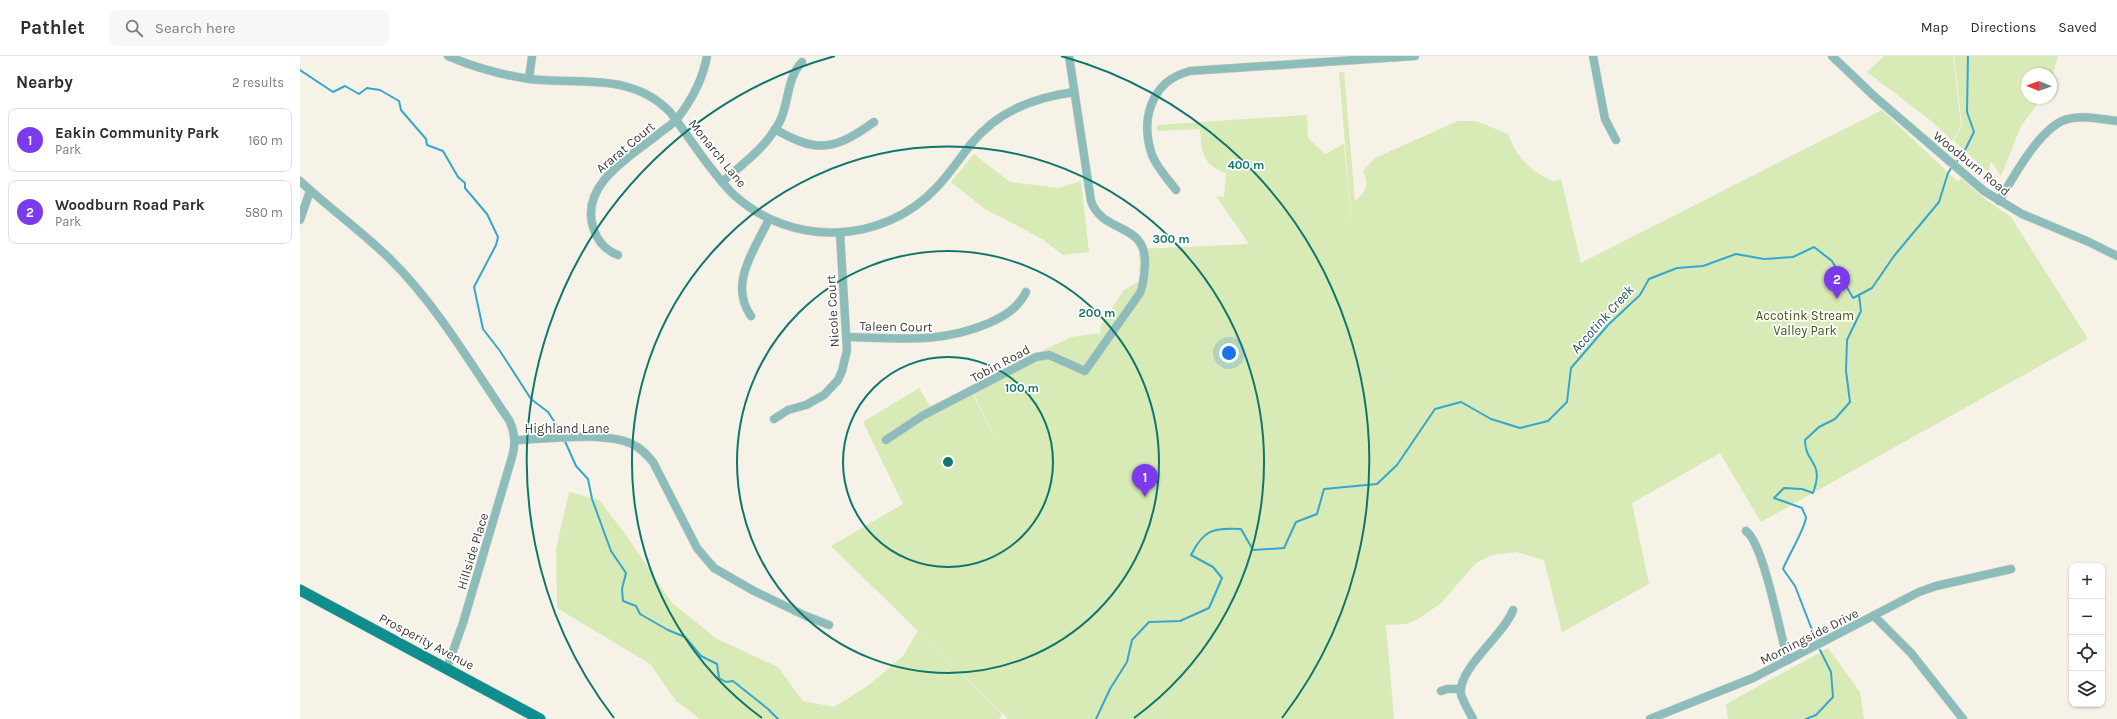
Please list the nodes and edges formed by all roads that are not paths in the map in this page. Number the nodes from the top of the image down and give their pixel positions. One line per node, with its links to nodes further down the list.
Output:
1 (448, 56): 10 (street, Monarch Lane)
2 (532, 56): 10 (street)
3 (707, 56): 12 (street, Ararat Court)
4 (1069, 56): 11 (street, Tobin Road)
5 (1415, 56): 8 (street)
6 (1593, 56): 16 (street)
7 (1832, 56): 21 (street, Woodburn Road)
8 (1346, 58): 19 (street)
9 (802, 62): 15 (street)
10 (529, 79): 12 (street, Monarch Lane)
11 (1074, 92): 24 (street, Monarch Lane); 32 (street, Tobin Road)
12 (676, 120): 18 (street, Monarch Lane); 25 (street, Ararat Court)
13 (2117, 121): 21 (street)
14 (874, 122): 15 (street)
15 (775, 129): 18 (street)
16 (1616, 140)
17 (300, 181): 20 (street, Highland Lane)
18 (722, 182): 22 (street, Monarch Lane)
19 (1176, 190)
20 (310, 191): 23 (street); 31 (street, Highland Lane)
21 (1999, 201): 26 (street, Woodburn Road)
22 (770, 219): 24 (street, Monarch Lane); 28 (street)
23 (300, 220)
24 (840, 234): 29 (street, Nicole Court)
25 (618, 255)
26 (2117, 256)
27 (1026, 292): 29 (street, Taleen Court)
28 (751, 316)
29 (847, 337): 30 (street, Nicole Court)
30 (774, 419)
31 (515, 440): 38 (street, Highland Lane); 40 (street, Hillside Place)
32 (886, 440)
33 (1746, 531): 39 (street)
34 (2011, 569): 37 (street)
35 (300, 590): 40 (main road, Prosperity Avenue)
36 (1513, 610): 41 (street)
37 (1874, 616): 39 (street, Morningside Drive); 46 (street, Morningside Drive)
38 (829, 625)
39 (1788, 660): 45 (street, Morningside Drive)
40 (447, 668): 43 (main road, Prosperity Avenue)
41 (1461, 689): 42 (street); 44 (street)
42 (1441, 691)
43 (540, 719)
44 (1473, 719)
45 (1650, 719)
46 (1963, 719)

